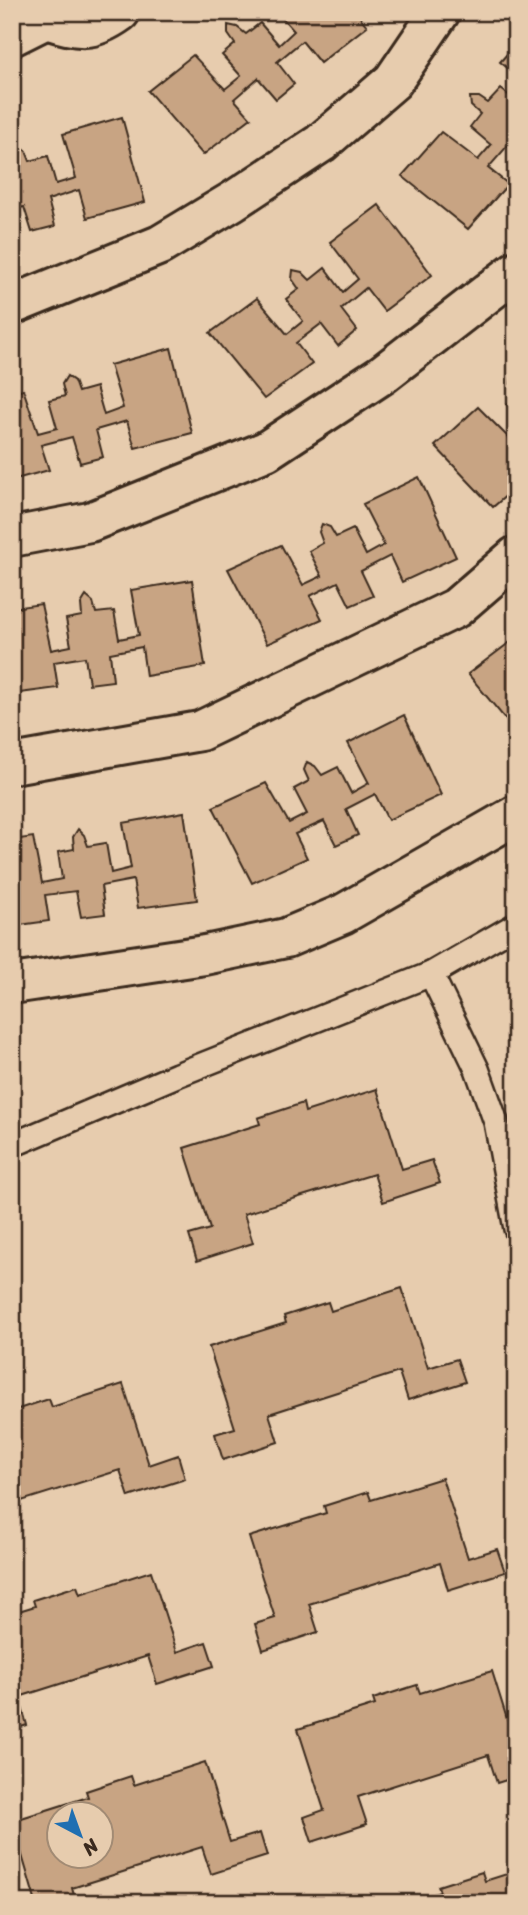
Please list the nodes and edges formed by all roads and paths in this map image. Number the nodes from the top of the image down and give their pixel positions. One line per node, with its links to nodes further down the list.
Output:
1 (120, 12): 3 (street)
2 (440, 12): 6 (street)
3 (48, 16): 4 (street)
4 (12, 36)
5 (516, 271): 7 (street)
6 (12, 305)
7 (12, 537)
8 (516, 556): 9 (street)
9 (12, 764)
10 (516, 815): 13 (street)
11 (516, 925): 12 (lane)
12 (431, 974): 14 (lane); 15 (lane)
13 (12, 984)
14 (12, 1145)
15 (516, 1229)

